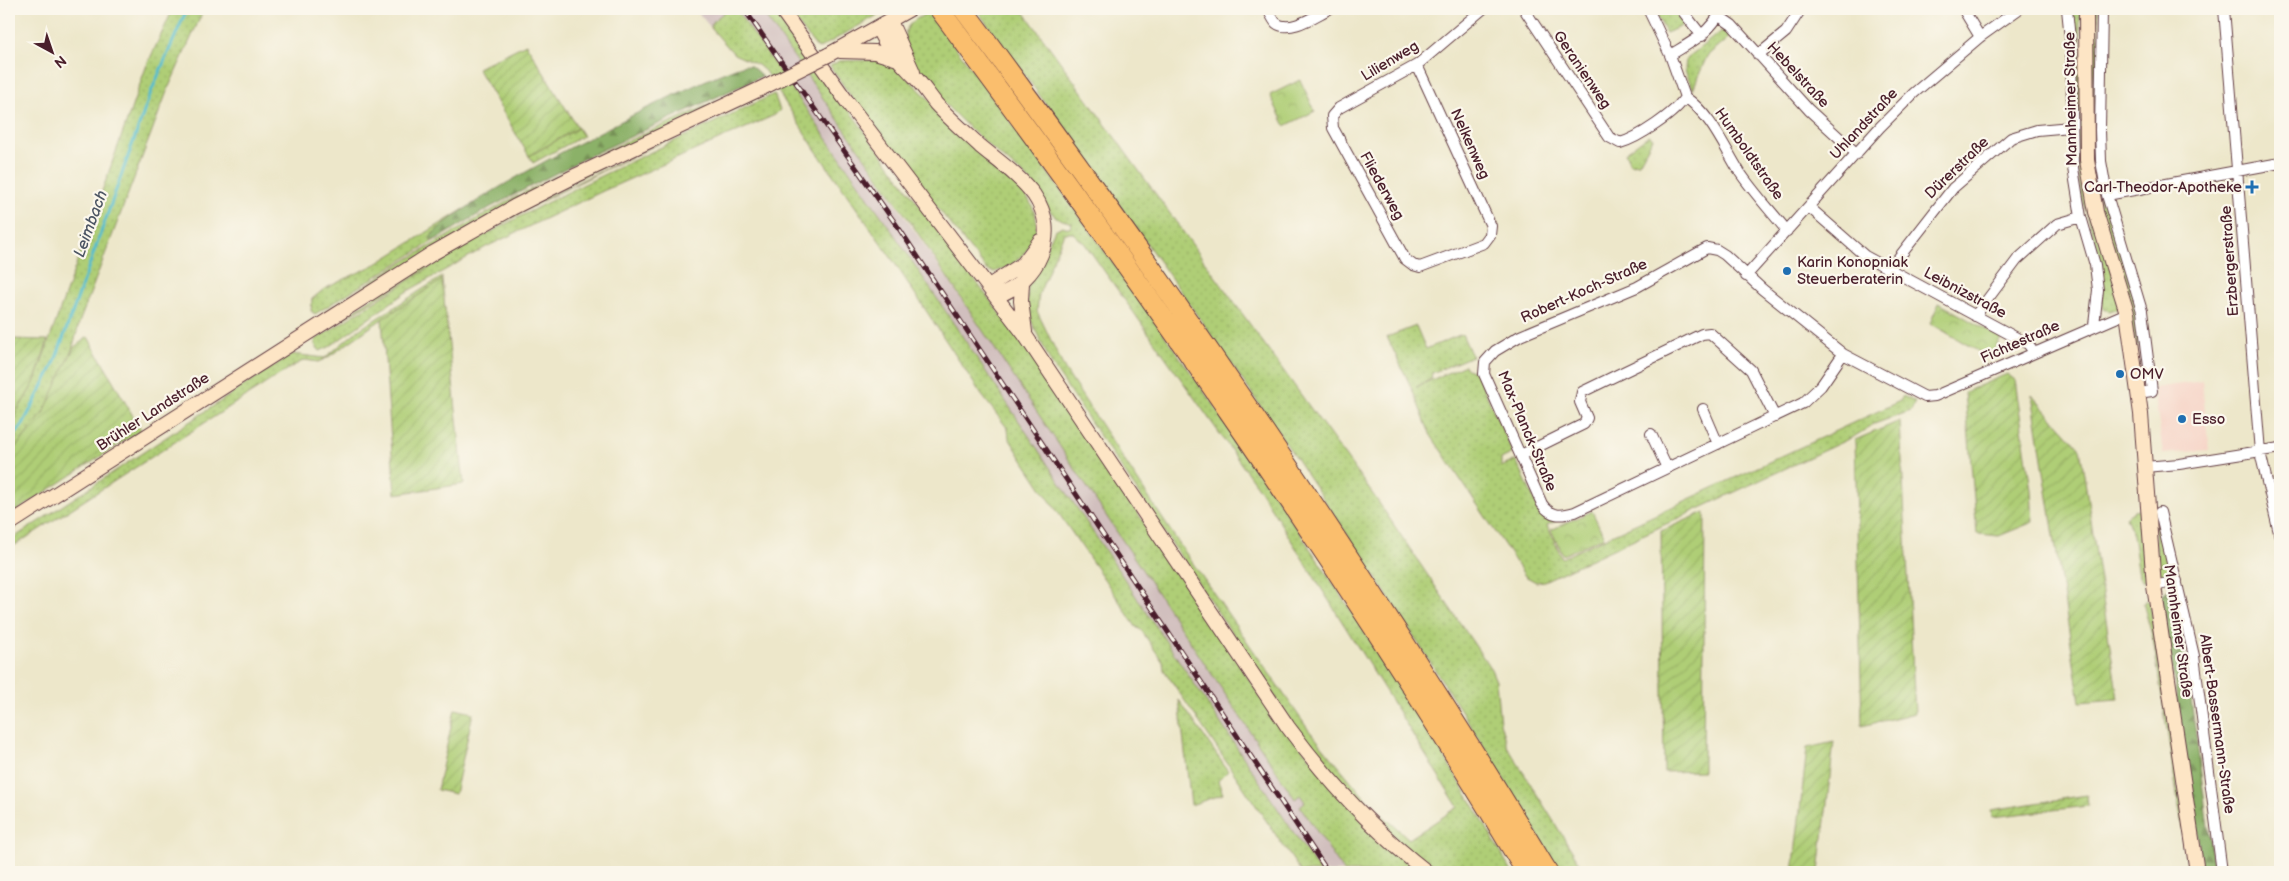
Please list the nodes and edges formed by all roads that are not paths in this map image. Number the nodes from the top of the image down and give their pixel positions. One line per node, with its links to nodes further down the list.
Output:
1 (781, 9): 43 (main road)
2 (909, 9): 19 (main road, Brühler Landstraße)
3 (939, 9): 67 (highway)
4 (963, 9): 68 (highway)
5 (1268, 9): 6 (street)
6 (1329, 9)
7 (1483, 9): 26 (street, Lilienweg)
8 (1524, 9): 28 (street, Geranienweg)
9 (1648, 9): 23 (street)
10 (1681, 9): 20 (street)
11 (1801, 9): 24 (street)
12 (1963, 9): 21 (street)
13 (2019, 9): 21 (street, Uhlandstraße)
14 (2067, 9): 30 (street, Mannheimer Straße)
15 (2086, 9): 44 (main road, Mannheimer Straße)
16 (2102, 9): 34 (street, Mannheimer Straße)
17 (2224, 9): 33 (street, Erzbergerstraße)
18 (1721, 12): 20 (street); 24 (street, Hebelstraße)
19 (884, 25): 22 (main road, Brühler Landstraße); 25 (main road); 27 (main road)
20 (1702, 36): 23 (street)
21 (1980, 37): 31 (street, Uhlandstraße)
22 (832, 53): 25 (main road); 62 (main road, Brühler Landstraße, bridge)
23 (1670, 55): 28 (street)
24 (1758, 55): 31 (street, Hebelstraße)
25 (895, 58): 27 (main road)
26 (1417, 65): 29 (street, Lilienweg); 39 (street, Nelkenweg)
27 (915, 77): 38 (main road)
28 (1685, 97): 37 (street, Humboldtstraße)
29 (1332, 116): 39 (street, Fliederweg)
30 (2071, 127): 36 (street, Mannheimer Straße); 40 (street, Dürerstraße)
31 (1857, 154): 35 (street, Uhlandstraße)
32 (2280, 163): 33 (street)
33 (2239, 171): 34 (street); 57 (street, Erzbergerstraße)
34 (2107, 195): 51 (street, Mannheimer Straße)
35 (1808, 208): 37 (street, Uhlandstraße); 40 (street, Leibnizstraße)
36 (2081, 217): 45 (street); 46 (street, Mannheimer Straße)
37 (1787, 231): 41 (street, Uhlandstraße)
38 (1044, 234): 42 (main road); 43 (main road)
39 (1412, 265)
40 (1889, 270): 45 (street, Leibnizstraße)
41 (1746, 276): 49 (street); 50 (street, Robert-Koch-Straße)
42 (1022, 282): 43 (main road); 47 (main road)
43 (993, 291): 47 (main road)
44 (2127, 312): 46 (street, Fichtestraße); 51 (main road, Mannheimer Straße)
45 (1975, 316): 48 (street, Leibnizstraße)
46 (2094, 325): 48 (street, Fichtestraße)
47 (1025, 335): 66 (main road)
48 (2034, 352): 49 (street, Fichtestraße)
49 (1843, 354): 53 (street)
50 (1485, 362): 58 (street, Max-Planck-Straße)
51 (2138, 393): 59 (main road, Mannheimer Straße)
52 (1703, 409): 55 (street)
53 (1775, 417): 55 (street); 58 (street)
54 (1651, 434): 60 (street)
55 (1718, 444): 60 (street)
56 (2280, 448): 57 (street)
57 (2260, 452): 59 (street); 63 (street, Erzbergerstraße)
58 (1521, 455): 60 (street, Max-Planck-Straße)
59 (2145, 467): 65 (main road, Mannheimer Straße)
60 (1667, 468)
61 (2160, 512): 64 (street, Albert-Bassermann-Straße)
62 (9, 524)
63 (2280, 537)
64 (2177, 581): 65 (street); 70 (street, Albert-Bassermann-Straße)
65 (2154, 586): 69 (main road, Mannheimer Straße)
66 (1427, 872)
67 (1526, 872)
68 (1548, 872)
69 (2197, 872)
70 (2222, 872)

